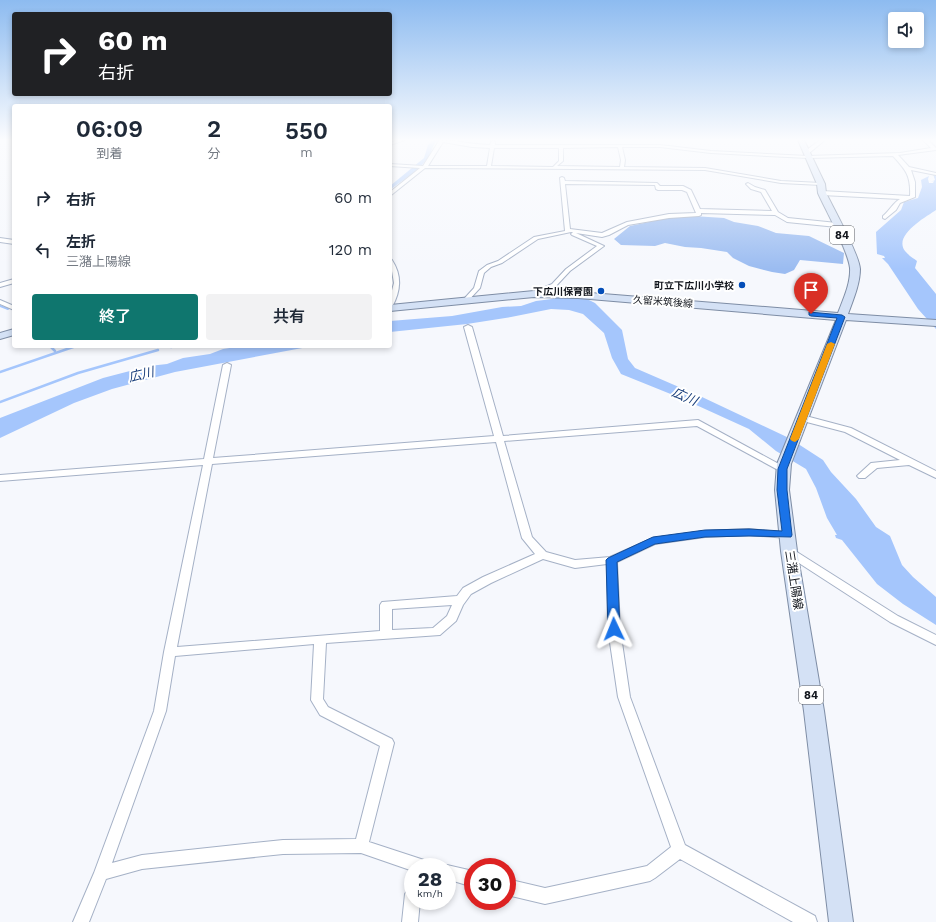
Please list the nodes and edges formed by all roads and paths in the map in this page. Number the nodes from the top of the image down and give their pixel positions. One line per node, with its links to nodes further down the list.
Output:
1 (403, 183): 9 (street)
2 (563, 183): 16 (street)
3 (611, 183): 11 (street)
4 (788, 183): 8 (street)
5 (819, 183): 8 (main road, 三潴上陽線 / 84)
6 (912, 183): 10 (street)
7 (748, 184): 12 (street)
8 (821, 188): 10 (street); 15 (main road, 三潴上陽線 / 84)
9 (392, 192)
10 (905, 199): 14 (street)
11 (697, 211): 12 (street); 16 (street)
12 (777, 214): 13 (street); 15 (street)
13 (808, 215)
14 (885, 217)
15 (837, 225): 28 (main road, 三潴上陽線 / 84)
16 (569, 232): 22 (street); 24 (street)
17 (0, 240): 18 (street)
18 (12, 242)
19 (392, 264): 23 (street)
20 (12, 281): 21 (street)
21 (0, 284)
22 (534, 294): 24 (main road, 久留米筑後線); 28 (main road, 久留米筑後線)
23 (392, 301)
24 (465, 301): 27 (main road, 久留米筑後線)
25 (0, 302): 26 (street)
26 (12, 307)
27 (392, 307)
28 (842, 317): 29 (main road, 久留米筑後線); 34 (main road, 三潴上陽線 / 84)
29 (932, 323)
30 (468, 327): 35 (street)
31 (12, 333): 32 (main road)
32 (0, 336)
33 (227, 365): 36 (street)
34 (802, 418): 37 (street); 38 (main road, 三潴上陽線 / 84)
35 (498, 438): 36 (street); 38 (street); 43 (street)
36 (208, 462): 41 (street); 49 (street)
37 (911, 462): 39 (street); 40 (street)
38 (783, 466): 42 (main road, 三潴上陽線 / 84)
39 (936, 475)
40 (862, 476)
41 (0, 478)
42 (788, 543): 44 (street); 48 (street); 59 (main road, 三潴上陽線 / 84)
43 (542, 555): 44 (street); 45 (street)
44 (612, 560): 51 (street)
45 (460, 600): 46 (street); 46 (street)
46 (386, 635): 47 (street)
47 (320, 639): 49 (street); 50 (street)
48 (936, 640)
49 (170, 652): 53 (street)
50 (361, 846): 52 (street); 53 (street)
51 (679, 850): 54 (street); 58 (street)
52 (404, 861)
53 (101, 873): 56 (street)
54 (516, 889)
55 (411, 910): 57 (street)
56 (81, 922)
57 (410, 922)
58 (809, 922)
59 (841, 922)

